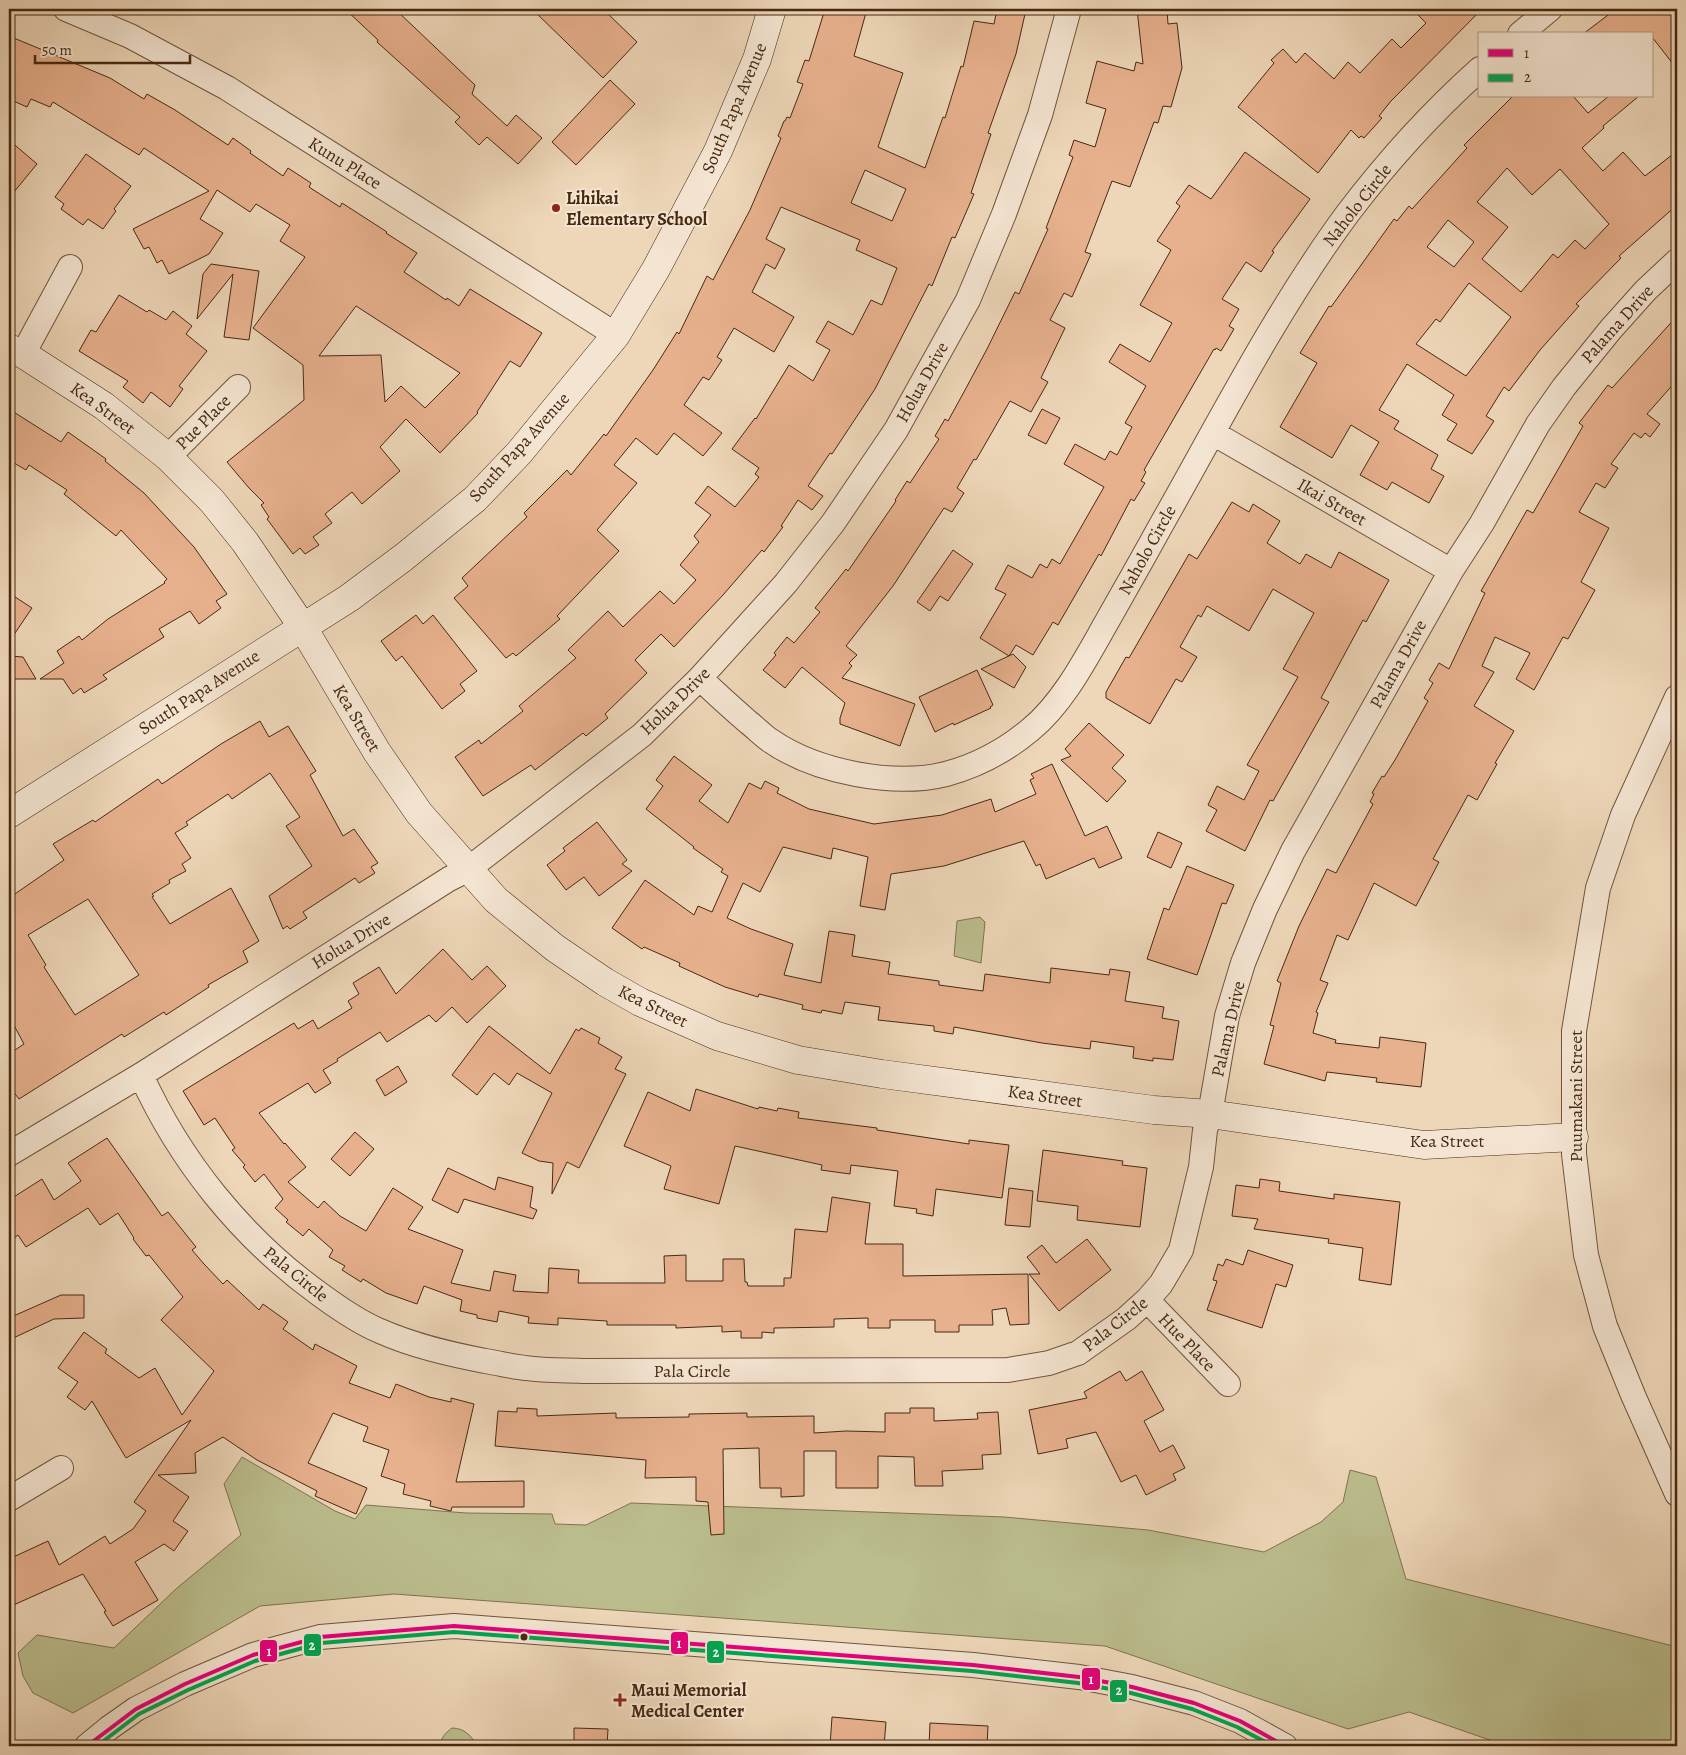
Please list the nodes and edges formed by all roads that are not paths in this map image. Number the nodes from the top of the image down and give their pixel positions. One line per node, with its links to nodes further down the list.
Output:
1 (66, 9): 9 (street, Kunu Place)
2 (772, 9): 9 (street, South Papa Avenue)
3 (1069, 9): 16 (street, Holua Drive)
4 (1550, 9): 5 (street)
5 (1522, 32)
6 (1478, 71): 12 (street, Naholo Circle)
7 (1677, 261): 14 (street, Palama Drive)
8 (70, 267): 10 (street)
9 (616, 335): 15 (street, South Papa Avenue)
10 (16, 351): 13 (street, Kea Street)
11 (238, 387): 13 (street, Pue Place)
12 (1213, 433): 14 (street, Ikai Street); 16 (street, Naholo Circle)
13 (168, 457): 15 (street, Kea Street)
14 (1451, 570): 21 (street, Palama Drive)
15 (302, 626): 18 (street, South Papa Avenue); 19 (street, Kea Street)
16 (700, 678): 19 (street, Holua Drive)
17 (1677, 697): 22 (street, Puumakani Street)
18 (9, 814)
19 (468, 870): 20 (street, Holua Drive); 21 (street, Kea Street)
20 (141, 1075): 23 (street, Holua Drive); 24 (street, Pala Circle)
21 (1210, 1114): 22 (street, Kea Street); 24 (street, Pala Circle)
22 (1574, 1137): 27 (street, Puumakani Street)
23 (9, 1154)
24 (1147, 1300): 25 (street, Hue Place)
25 (1228, 1384)
26 (61, 1468): 28 (street)
27 (1677, 1494)
28 (9, 1499)
29 (87, 1746): 30 (street)
30 (1285, 1746)

